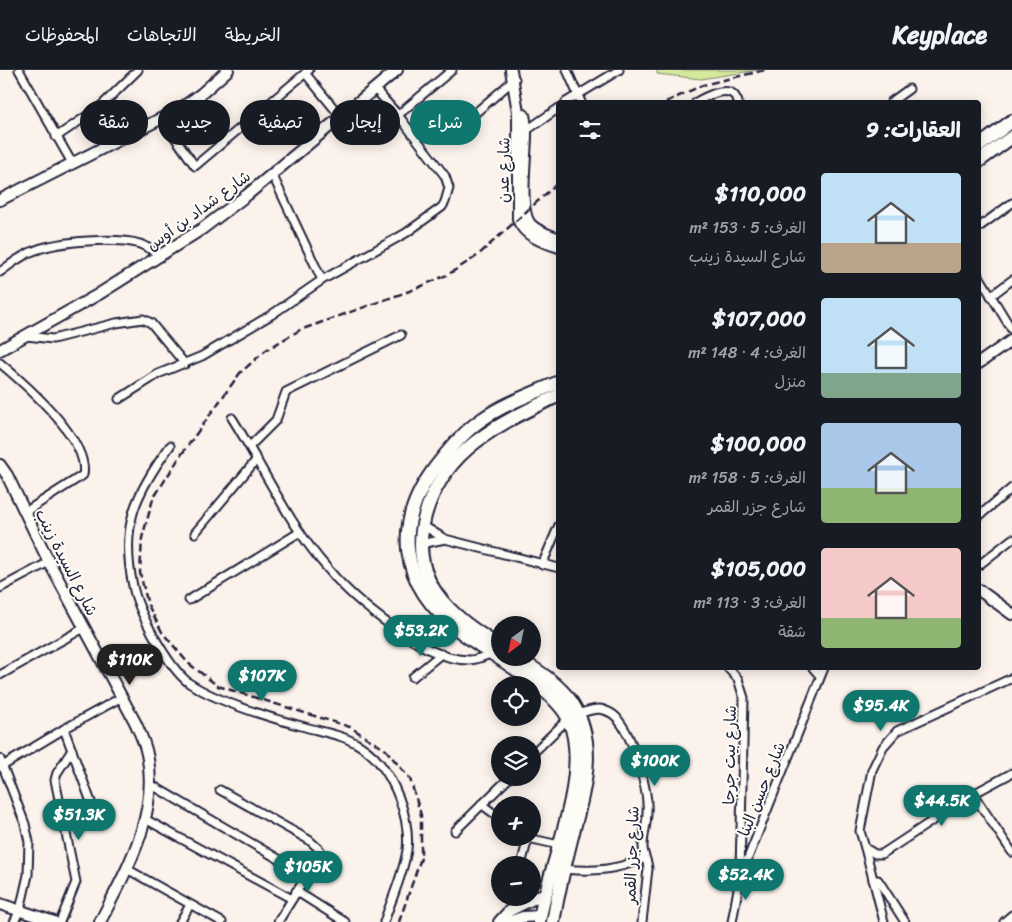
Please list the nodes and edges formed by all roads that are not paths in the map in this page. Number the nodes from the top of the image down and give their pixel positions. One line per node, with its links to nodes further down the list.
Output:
1 (19, 70): 30 (street)
2 (138, 70): 30 (street)
3 (228, 70): 13 (street)
4 (397, 70): 10 (street, شارع شداد بن أوس)
5 (452, 70): 24 (street)
6 (567, 70): 12 (street)
7 (618, 70): 12 (street)
8 (307, 72): 21 (street); 31 (street)
9 (514, 74): 22 (street); 29 (street, شارع عدن)
10 (374, 89): 14 (street, شارع شداد بن أوس); 15 (street)
11 (909, 89): 20 (street)
12 (578, 95): 16 (street); 17 (street)
13 (193, 100)
14 (361, 100)
15 (384, 100)
16 (569, 100)
17 (580, 100)
18 (701, 100): 19 (street)
19 (737, 100)
20 (894, 100)
21 (330, 102)
22 (481, 106)
23 (556, 110): 29 (street)
24 (400, 113)
25 (400, 118): 48 (street)
26 (158, 120): 38 (street)
27 (1011, 122): 33 (highway); 34 (highway)
28 (330, 126): 39 (street, شارع شداد بن أوس)
29 (523, 133): 43 (street, شارع عدن); 44 (street, شارع عدن)
30 (56, 137): 38 (street)
31 (230, 137)
32 (1012, 137): 37 (highway)
33 (981, 138)
34 (981, 144)
35 (181, 145): 36 (street)
36 (220, 145)
37 (981, 160)
38 (72, 164): 40 (street)
39 (272, 174): 45 (street, شارع شداد بن أوس); 48 (street)
40 (0, 200)
41 (1012, 204): 42 (street)
42 (981, 226)
43 (556, 238)
44 (556, 246)
45 (160, 256): 46 (street); 53 (street, شارع شداد بن أوس)
46 (0, 272)
47 (981, 279): 50 (street)
48 (322, 280): 58 (street)
49 (1012, 280): 50 (street)
50 (991, 296): 51 (street)
51 (1012, 330)
52 (401, 335): 64 (street)
53 (26, 336): 55 (street, شارع شداد بن أوس); 58 (street)
54 (1012, 340): 56 (street)
55 (0, 350)
56 (981, 362)
57 (0, 363): 68 (street)
58 (185, 364): 61 (street)
59 (556, 383): 87 (highway)
60 (556, 396): 70 (highway)
61 (119, 399)
62 (232, 418): 64 (street)
63 (170, 446): 143 (street)
64 (250, 446): 65 (street)
65 (257, 459): 71 (street); 73 (street)
66 (0, 465): 68 (street, شارع السيدة زينب)
67 (1012, 488): 69 (street)
68 (25, 512): 77 (street, شارع السيدة زينب)
69 (981, 514)
70 (422, 524): 74 (street); 76 (highway)
71 (300, 532): 83 (street); 89 (street)
72 (556, 532): 79 (street)
73 (195, 533)
74 (445, 539): 76 (street); 79 (street)
75 (1012, 539): 78 (street)
76 (421, 544): 86 (highway)
77 (49, 562): 81 (street); 85 (street, شارع السيدة زينب)
78 (981, 563)
79 (542, 565): 80 (street)
80 (556, 567)
81 (0, 588)
82 (981, 591): 84 (street)
83 (190, 600)
84 (1012, 614)
85 (84, 628): 95 (street); 99 (street, شارع السيدة زينب)
86 (491, 646)
87 (491, 647)
88 (491, 652): 89 (street)
89 (441, 654): 97 (street)
90 (515, 666): 100 (highway)
91 (529, 666): 100 (highway)
92 (730, 670): 123 (street, شارع بيت جرجا)
93 (815, 670): 96 (street)
94 (823, 670): 96 (street, شارع حسن البنا)
95 (0, 675)
96 (820, 676): 123 (street, شارع حسن البنا)
97 (413, 677)
98 (1012, 678): 116 (street)
99 (122, 697): 101 (street); 106 (street, شارع السيدة زينب)
100 (573, 716): 102 (street); 115 (highway); 119 (street, شارع جزر القمر); 121 (highway)
101 (64, 729): 103 (street); 104 (street)
102 (541, 746)
103 (72, 750): 110 (street); 137 (street)
104 (1, 764): 131 (street)
105 (1012, 773): 109 (street)
106 (150, 784): 113 (street, شارع السيدة زينب); 122 (street)
107 (500, 786): 111 (street)
108 (220, 790): 122 (street)
109 (973, 794): 116 (street); 117 (street)
110 (91, 802)
111 (481, 804): 112 (street); 114 (street)
112 (491, 811)
113 (145, 820): 120 (street, شارع السيدة زينب); 127 (street)
114 (455, 831)
115 (558, 846): 118 (street); 126 (highway)
116 (865, 848): 124 (street)
117 (1012, 852)
118 (524, 856)
119 (646, 858): 121 (street); 147 (street, شارع جزر القمر)
120 (127, 869): 129 (street); 138 (street, شارع السيدة زينب)
121 (564, 869): 146 (highway)
122 (306, 875): 125 (street)
123 (740, 878): 148 (street, شارع حسن البنا)
124 (873, 880): 149 (street); 150 (street)
125 (296, 891): 127 (street); 142 (street)
126 (545, 894): 132 (street); 134 (highway)
127 (292, 899): 141 (street)
128 (0, 904): 131 (street)
129 (190, 905): 139 (street); 140 (street)
130 (513, 906): 132 (street)
131 (20, 910): 135 (street); 136 (street)
132 (512, 910): 144 (street)
133 (1012, 915): 151 (street)
134 (539, 919): 145 (street)
135 (14, 922)
136 (54, 922)
137 (60, 922)
138 (100, 922)
139 (180, 922)
140 (222, 922)
141 (278, 922)
142 (345, 922)
143 (384, 922)
144 (498, 922)
145 (509, 922)
146 (553, 922)
147 (642, 922)
148 (732, 922)
149 (884, 922)
150 (905, 922)
151 (1004, 922)

